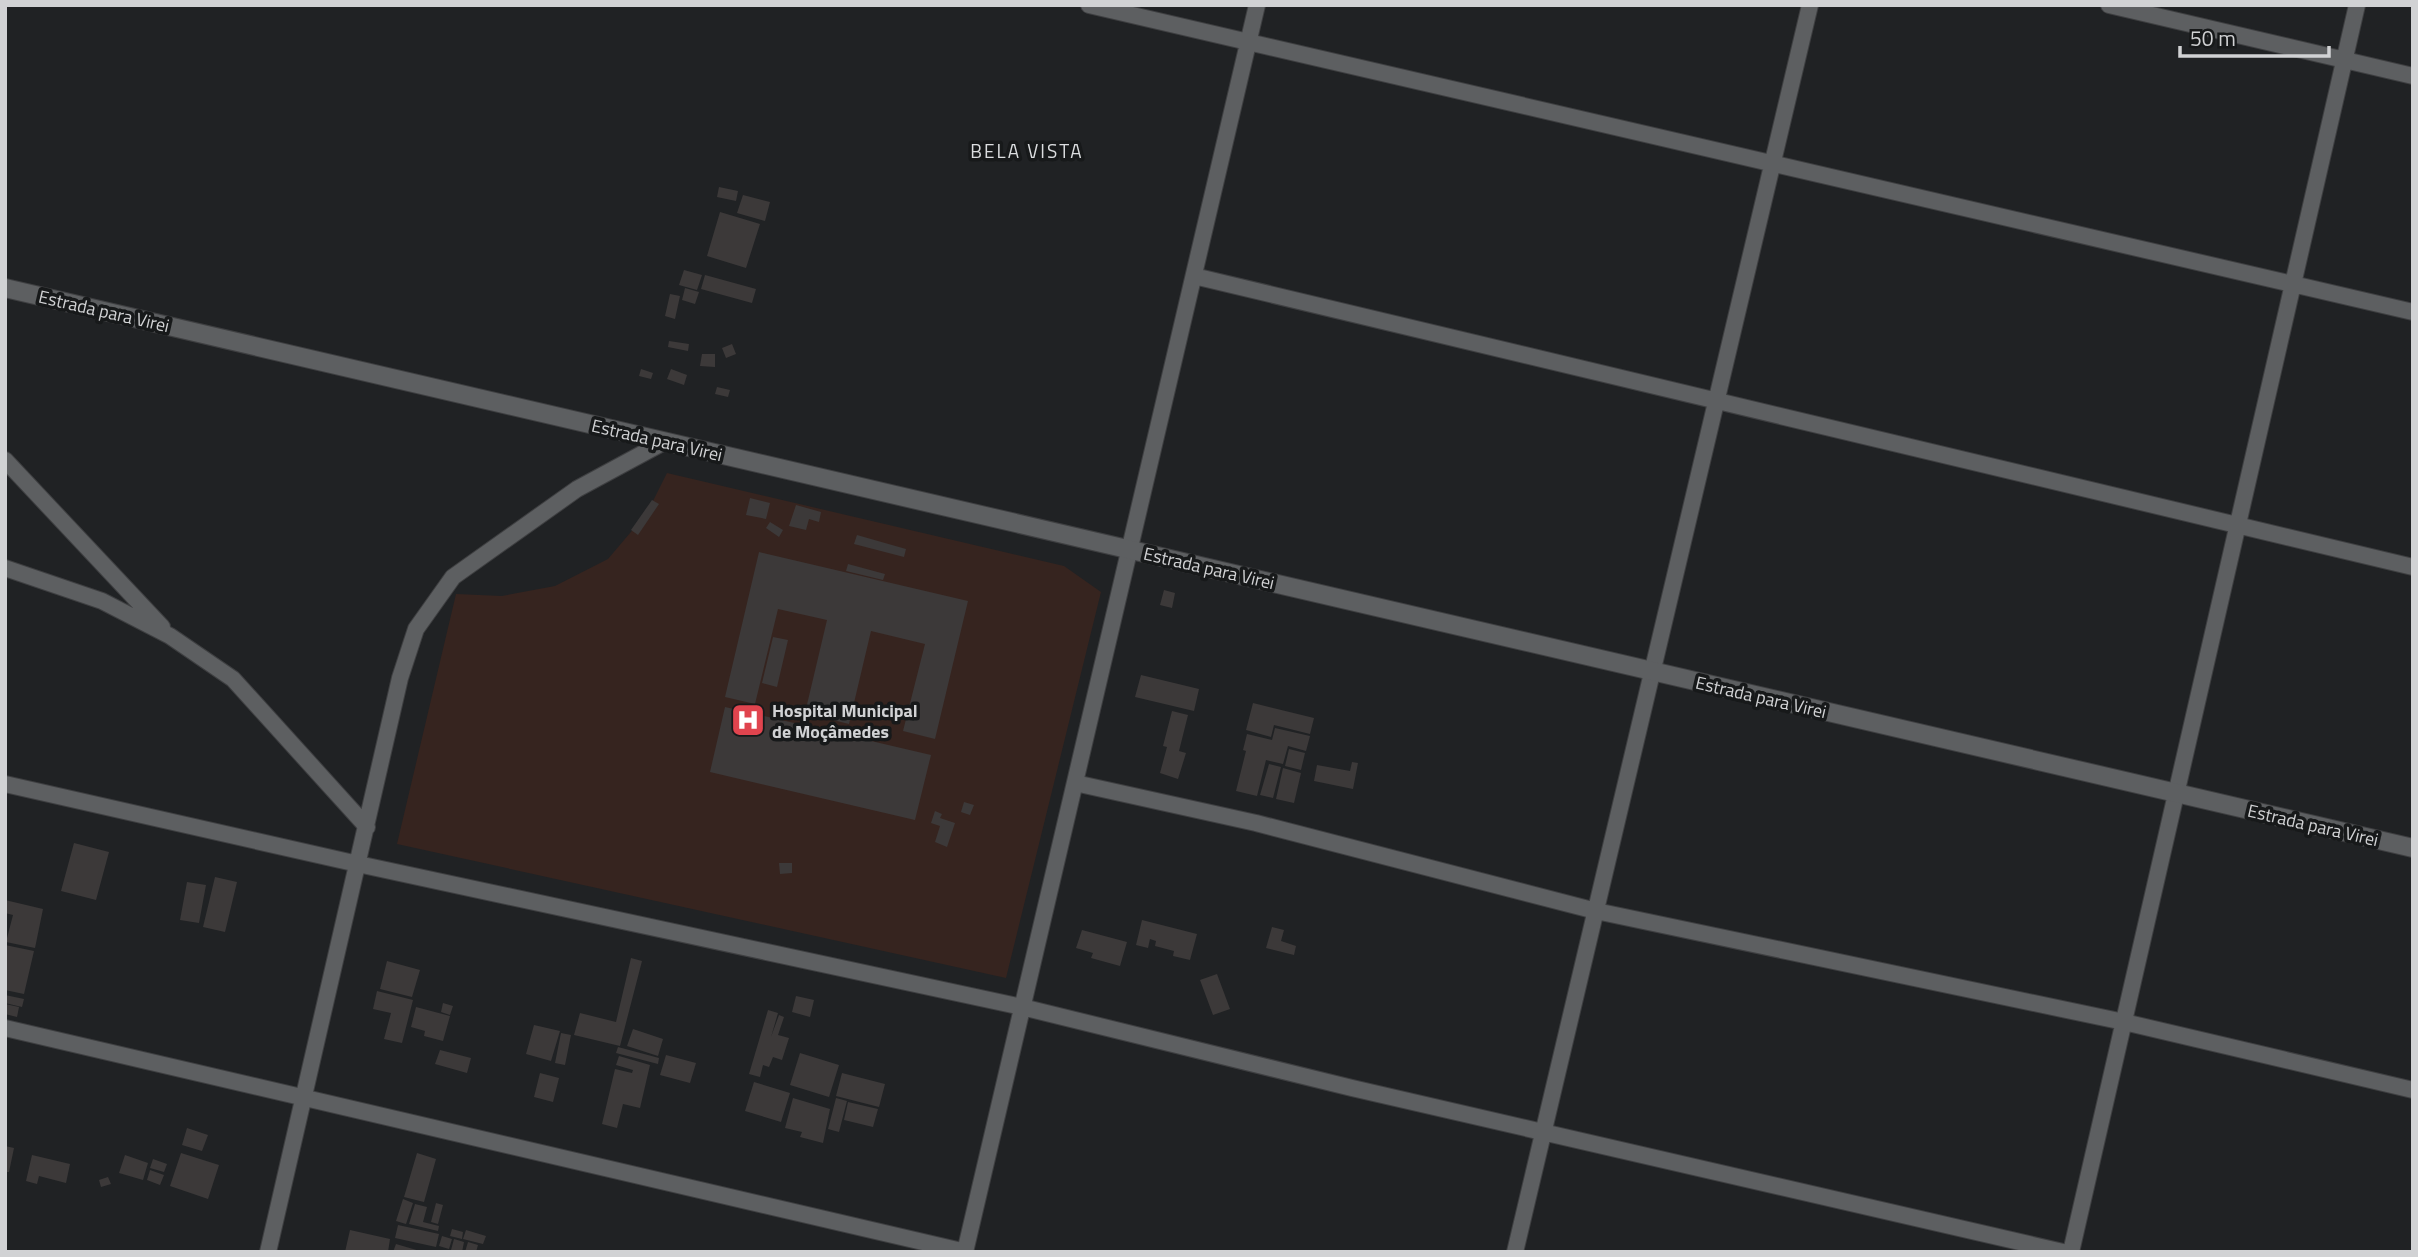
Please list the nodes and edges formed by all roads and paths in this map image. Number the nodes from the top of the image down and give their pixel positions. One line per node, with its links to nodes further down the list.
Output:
1 (1089, 5): 6 (street)
2 (1257, 5): 6 (street)
3 (1810, 5): 9 (street)
4 (2109, 5): 7 (street)
5 (2357, 5): 7 (street)
6 (1248, 42): 9 (street); 10 (street)
7 (2344, 60): 8 (street); 11 (street)
8 (2413, 76)
9 (1773, 164): 11 (street); 14 (street)
10 (1194, 276): 14 (street); 18 (street)
11 (2293, 284): 13 (street); 17 (street)
12 (5, 288): 15 (street, Estrada para Virei)
13 (2413, 312)
14 (1716, 402): 17 (street); 22 (street)
15 (664, 442): 18 (street, Estrada para Virei); 26 (street)
16 (5, 460): 21 (street)
17 (2237, 526): 19 (street); 25 (street)
18 (1129, 550): 22 (street, Estrada para Virei); 23 (street)
19 (2413, 567)
20 (5, 568): 21 (street)
21 (170, 636): 26 (street)
22 (1652, 672): 25 (street, Estrada para Virei); 29 (street)
23 (1075, 783): 29 (street); 30 (street)
24 (5, 784): 28 (street)
25 (2176, 794): 27 (street, Estrada para Virei); 31 (street)
26 (367, 827): 28 (street)
27 (2413, 848)
28 (358, 864): 30 (street); 34 (street)
29 (1596, 911): 31 (street); 35 (street)
30 (1022, 1007): 35 (street); 37 (street)
31 (2124, 1022): 33 (street); 40 (street)
32 (5, 1028): 34 (street)
33 (2413, 1090)
34 (303, 1099): 36 (street); 37 (street)
35 (1543, 1132): 38 (street); 39 (street)
36 (268, 1252)
37 (966, 1252)
38 (1515, 1252)
39 (2063, 1252)
40 (2071, 1252)

